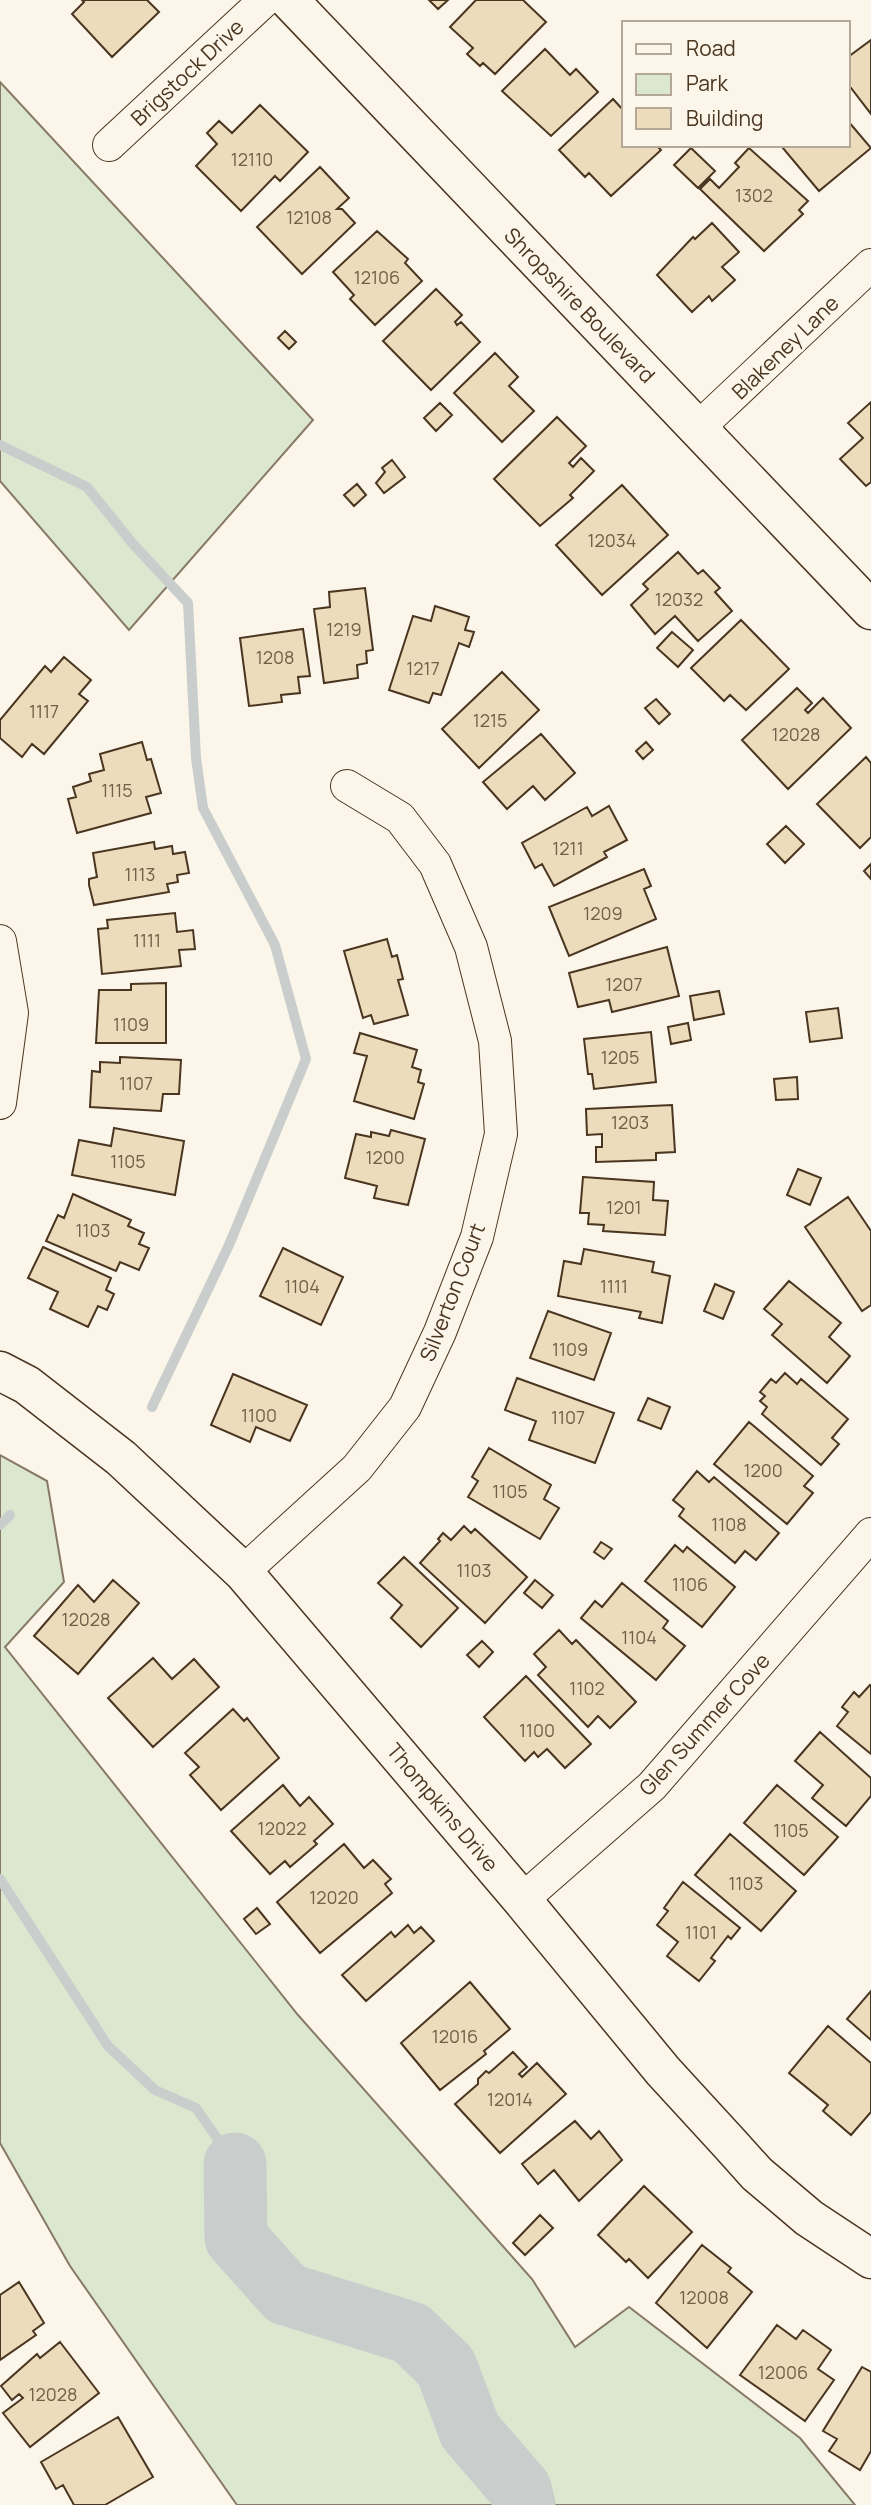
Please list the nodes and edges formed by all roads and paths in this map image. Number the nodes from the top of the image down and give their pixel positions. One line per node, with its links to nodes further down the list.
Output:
1 (265, 0): 3 (street, Brigstock Drive)
2 (289, 0): 5 (street, Shropshire Boulevard)
3 (109, 145)
4 (871, 265): 5 (street, Blakeney Lane)
5 (697, 429): 6 (street, Shropshire Boulevard)
6 (871, 610)
7 (346, 786): 12 (street, Silverton Court)
8 (0, 941): 9 (street)
9 (0, 1103)
10 (0, 1371): 12 (street, Thompkins Drive)
11 (871, 1534): 13 (street, Glen Summer Cove)
12 (243, 1572): 13 (street, Thompkins Drive)
13 (522, 1900): 14 (street, Thompkins Drive)
14 (869, 2255)

